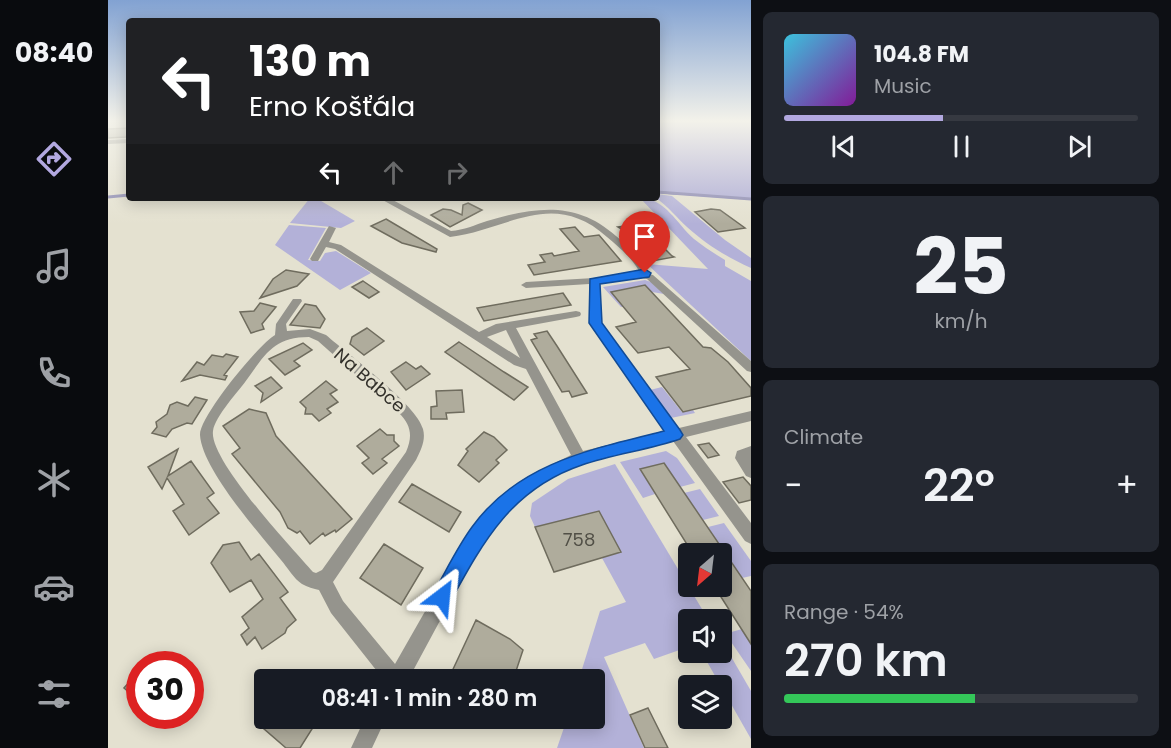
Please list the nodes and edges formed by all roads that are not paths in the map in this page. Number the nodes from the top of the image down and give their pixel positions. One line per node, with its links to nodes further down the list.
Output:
1 (389, 201): 5 (street)
2 (332, 228): 3 (street)
3 (324, 243): 4 (street); 12 (street)
4 (315, 259)
5 (645, 275): 6 (street); 14 (street)
6 (594, 281): 7 (street); 16 (street)
7 (526, 285)
8 (297, 302): 11 (street)
9 (576, 314): 10 (street)
10 (509, 326): 12 (street); 13 (street)
11 (281, 335): 21 (street); 21 (street, Na Babce)
12 (478, 337): 13 (street)
13 (531, 366): 18 (street)
14 (751, 368)
15 (751, 416): 16 (street)
16 (675, 435): 18 (street); 20 (street)
17 (748, 452): 19 (street)
18 (580, 458): 23 (street)
19 (751, 472)
20 (751, 536)
21 (323, 580): 22 (street)
22 (388, 669)
23 (403, 669)
24 (370, 729): 25 (street)
25 (361, 748)

